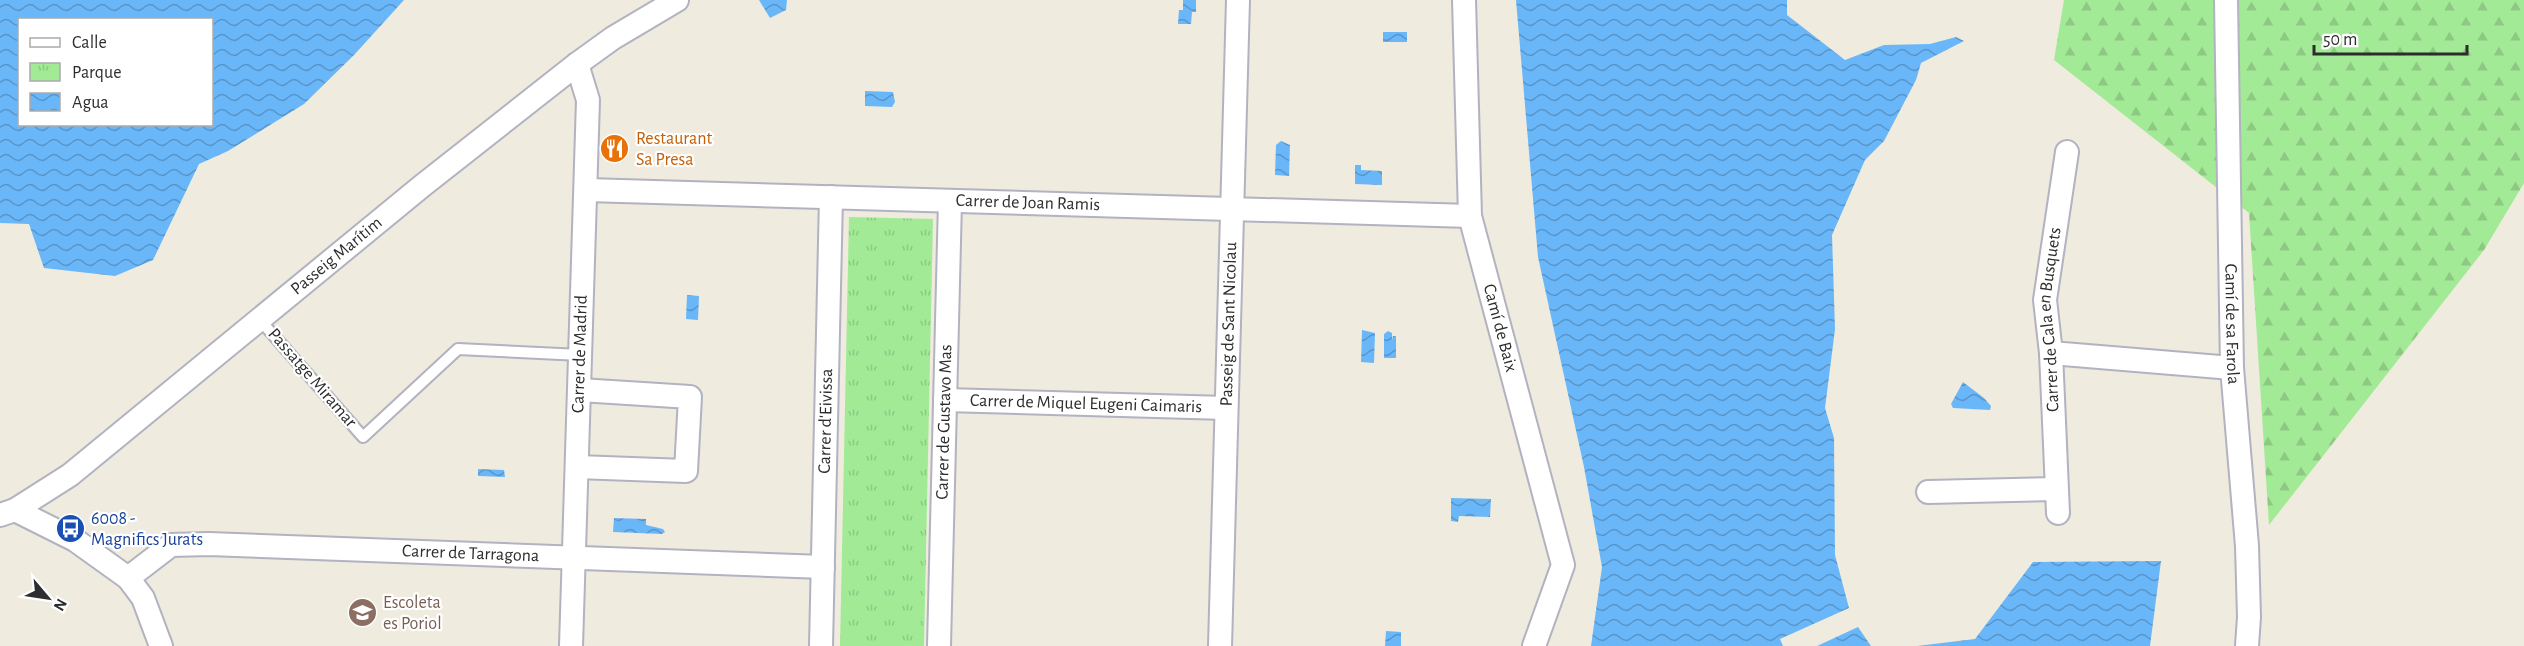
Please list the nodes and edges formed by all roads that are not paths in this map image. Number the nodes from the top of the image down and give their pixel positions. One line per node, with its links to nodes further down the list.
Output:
1 (677, 0): 5 (street, Passeig Marítim)
2 (1238, 0): 10 (street, Passeig de Sant Nicolau)
3 (1464, 0): 11 (street, Camí de Baix)
4 (2226, 0): 15 (street, Camí de sa Farola)
5 (577, 64): 7 (street, Carrer de Madrid); 12 (street, Passeig Marítim)
6 (2067, 152): 13 (street, Carrer de Cala en Busquets)
7 (586, 190): 8 (street, Carrer de Joan Ramis); 14 (street, Carrer de Madrid)
8 (831, 197): 9 (street, Carrer de Joan Ramis); 25 (street, Carrer d'Eivissa)
9 (950, 201): 10 (street, Carrer de Joan Ramis); 17 (street, Carrer de Gustavo Mas)
10 (1232, 209): 11 (street, Carrer de Joan Ramis); 18 (street, Passeig de Sant Nicolau)
11 (1470, 216): 32 (street, Camí de Baix)
12 (260, 320): 14 (lane, Passatge Miramar); 22 (street, Passeig Marítim)
13 (2051, 353): 15 (street); 20 (street, Carrer de Cala en Busquets)
14 (581, 355): 16 (street, Carrer de Madrid)
15 (2232, 368): 33 (street, Camí de sa Farola)
16 (580, 390): 19 (street, Carrer de Madrid); 19 (street)
17 (945, 400): 18 (street, Carrer de Miquel Eugeni Caimaris); 30 (street, Carrer de Gustavo Mas)
18 (1226, 408): 31 (street, Passeig de Sant Nicolau)
19 (577, 467): 24 (street, Carrer de Madrid)
20 (2056, 489): 21 (street); 23 (street, Carrer de Cala en Busquets)
21 (1928, 492)
22 (8, 512): 26 (street)
23 (2058, 513)
24 (574, 558): 25 (street, Carrer de Tarragona); 26 (street, Carrer de Tarragona); 28 (street, Carrer de Madrid)
25 (823, 567): 29 (street, Carrer d'Eivissa)
26 (128, 578): 27 (street)
27 (162, 646)
28 (572, 646)
29 (821, 646)
30 (939, 646)
31 (1220, 646)
32 (1534, 646)
33 (2247, 646)

